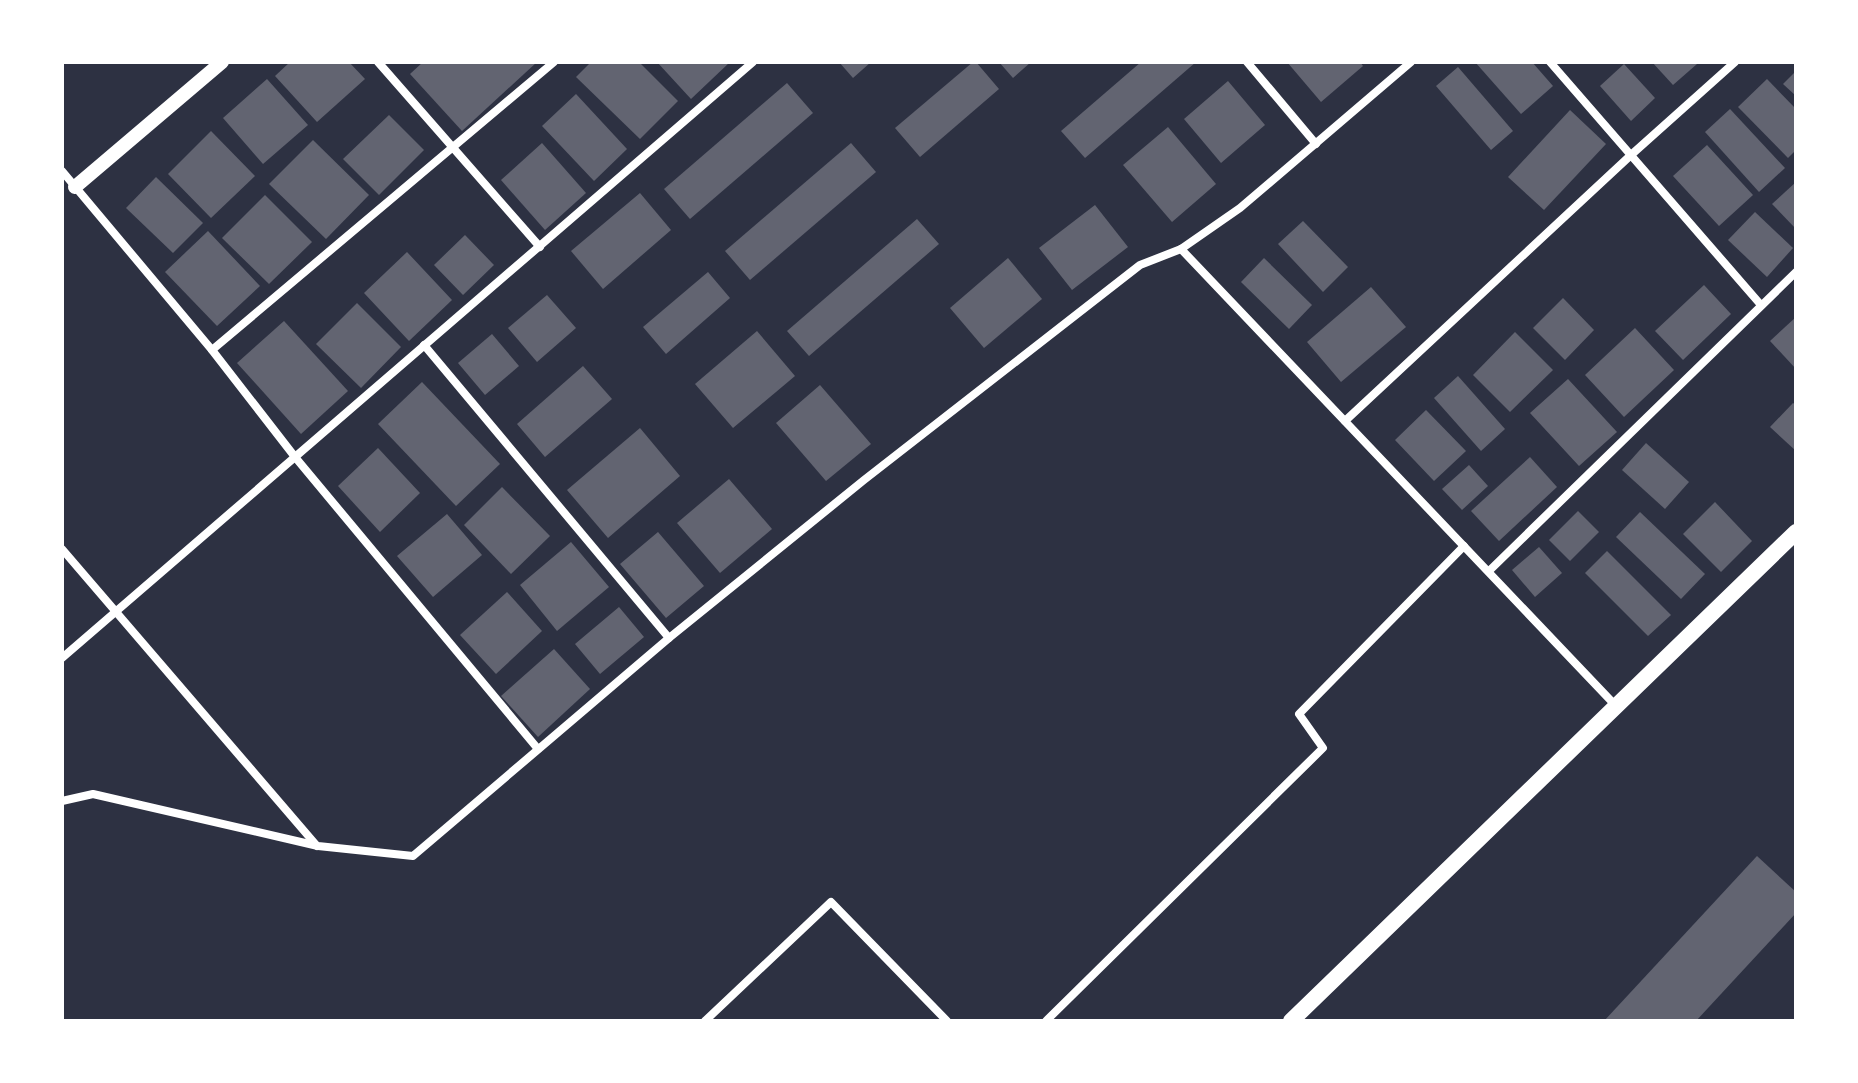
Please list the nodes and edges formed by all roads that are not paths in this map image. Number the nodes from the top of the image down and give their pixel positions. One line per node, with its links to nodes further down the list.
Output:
1 (222, 62): 13 (street)
2 (378, 62): 10 (street)
3 (554, 62): 10 (street)
4 (753, 62): 14 (street)
5 (1247, 62): 9 (street)
6 (1411, 62): 9 (street)
7 (1550, 62): 11 (street)
8 (1735, 62): 11 (street)
9 (1316, 144): 15 (street)
10 (453, 149): 14 (street); 19 (street)
11 (1631, 155): 17 (street); 20 (street)
12 (62, 171): 13 (street)
13 (75, 187): 19 (street)
14 (540, 247): 18 (street)
15 (1181, 249): 20 (street); 27 (street)
16 (1796, 272): 17 (street)
17 (1761, 305): 25 (street)
18 (424, 345): 21 (street); 27 (street)
19 (212, 350): 21 (street)
20 (1345, 421): 23 (street)
21 (295, 457): 26 (street); 30 (street)
22 (1796, 532): 29 (main road)
23 (1464, 546): 25 (street); 35 (street)
24 (62, 549): 26 (street)
25 (1489, 571): 29 (street)
26 (116, 612): 28 (street); 32 (street)
27 (669, 638): 30 (street)
28 (62, 658)
29 (1617, 707): 36 (main road)
30 (538, 749): 32 (street)
31 (62, 801): 32 (street)
32 (318, 846)
33 (705, 1021): 34 (street)
34 (947, 1021)
35 (1046, 1021)
36 (1291, 1021)

